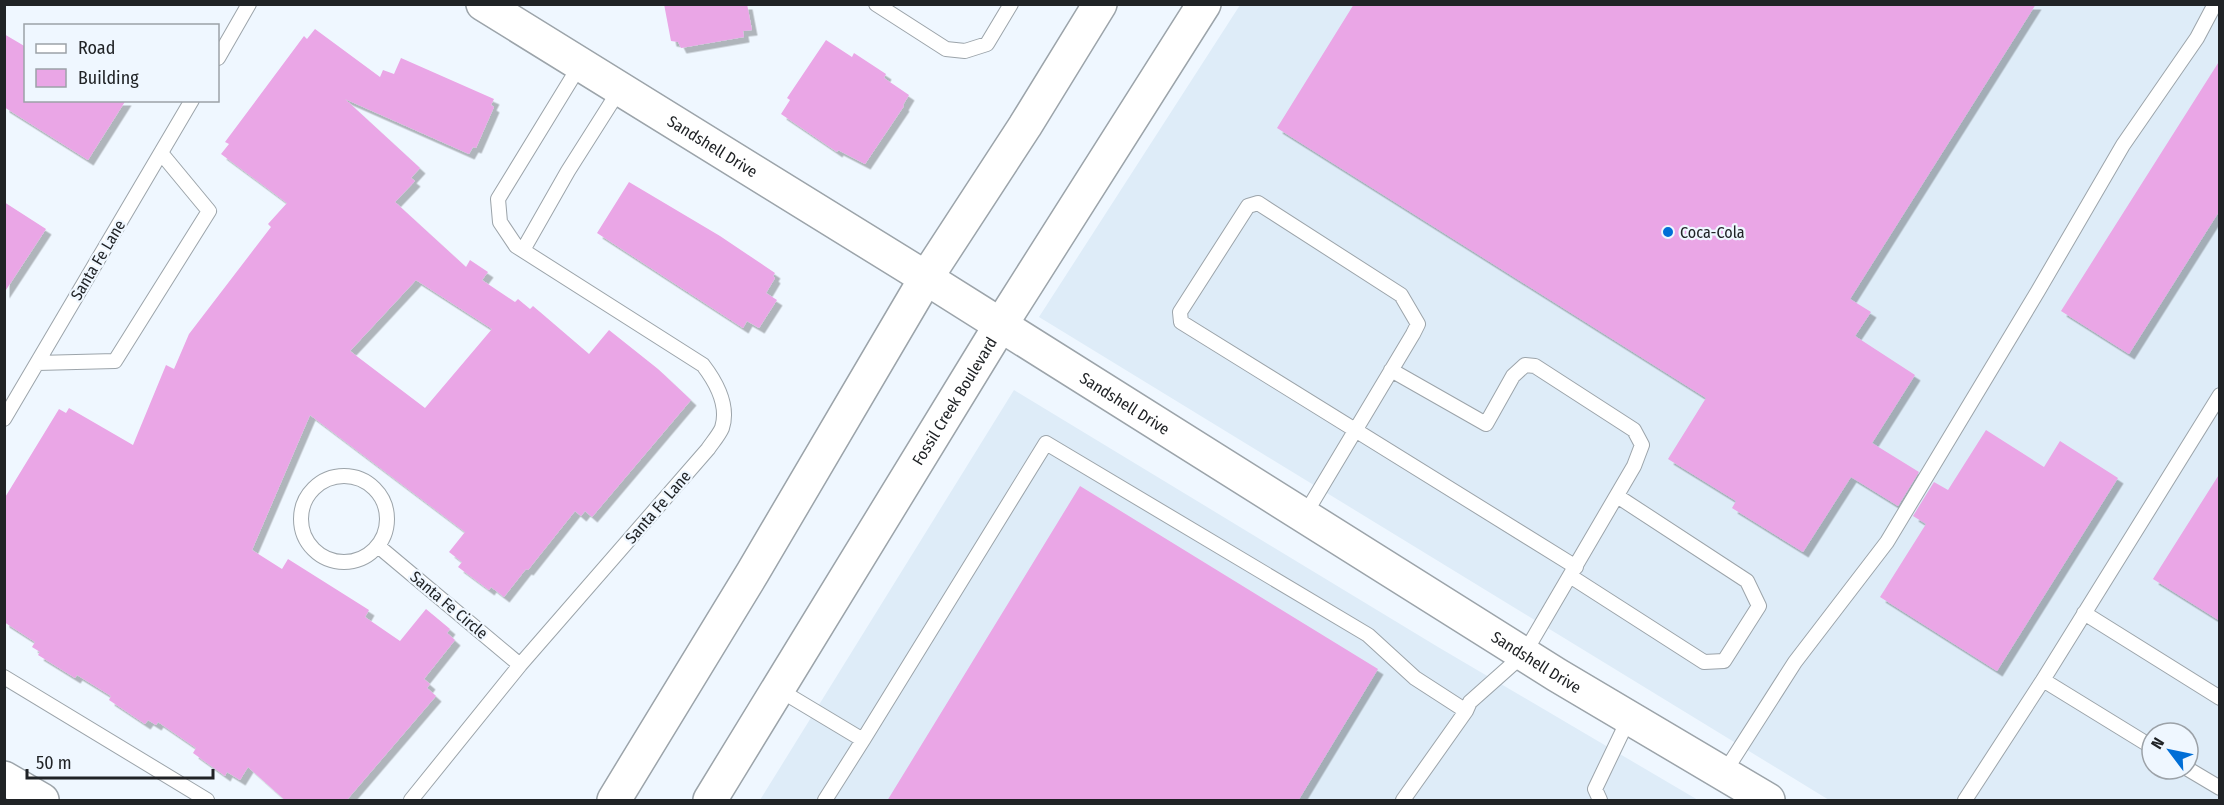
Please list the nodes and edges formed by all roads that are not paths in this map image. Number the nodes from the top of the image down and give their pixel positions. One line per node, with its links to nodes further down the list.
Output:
1 (249, 4): 8 (lane)
2 (483, 4): 9 (main road, Sandshell Drive)
3 (876, 4): 4 (lane)
4 (1011, 4)
5 (1100, 4): 14 (main road)
6 (1204, 4): 15 (main road, Fossil Creek Boulevard)
7 (2215, 4): 36 (lane)
8 (219, 56)
9 (580, 65): 10 (main road, Sandshell Drive); 13 (lane, Santa Fe Lane)
10 (620, 89): 13 (lane); 14 (main road, Sandshell Drive)
11 (191, 102): 12 (lane, Santa Fe Lane)
12 (161, 153): 16 (lane, Santa Fe Lane); 16 (lane)
13 (523, 250): 27 (lane, Santa Fe Lane)
14 (926, 278): 15 (main road, Sandshell Drive); 44 (main road)
15 (1000, 326): 22 (main road, Sandshell Drive); 30 (main road, Fossil Creek Boulevard)
16 (37, 363): 19 (lane, Santa Fe Lane)
17 (1391, 370): 20 (lane); 20 (lane); 21 (lane)
18 (2220, 395): 25 (lane)
19 (4, 419)
20 (1355, 431): 22 (lane); 24 (lane)
21 (1617, 496): 24 (lane); 24 (lane)
22 (1304, 516): 26 (main road, Sandshell Drive)
23 (378, 546): 23 (lane); 27 (lane, Santa Fe Circle)
24 (1573, 572): 26 (lane)
25 (2084, 613): 29 (lane); 31 (lane)
26 (1524, 654): 32 (lane); 33 (main road, Sandshell Drive)
27 (520, 665): 43 (lane, Santa Fe Lane)
28 (4, 677): 42 (lane)
29 (2043, 680): 35 (lane); 49 (lane)
30 (778, 689): 34 (lane); 45 (main road, Fossil Creek Boulevard)
31 (2220, 698)
32 (1466, 711): 34 (lane); 47 (lane)
33 (1629, 718): 36 (main road, Sandshell Drive); 40 (lane)
34 (863, 740): 46 (lane)
35 (2140, 740)
36 (1723, 775): 48 (main road, Sandshell Drive)
37 (2200, 776): 39 (lane)
38 (4, 778): 41 (main road)
39 (2220, 788)
40 (1595, 797)
41 (42, 801)
42 (207, 801)
43 (411, 801)
44 (614, 801)
45 (710, 801)
46 (825, 801)
47 (1403, 801)
48 (1768, 801)
49 (1965, 801)

